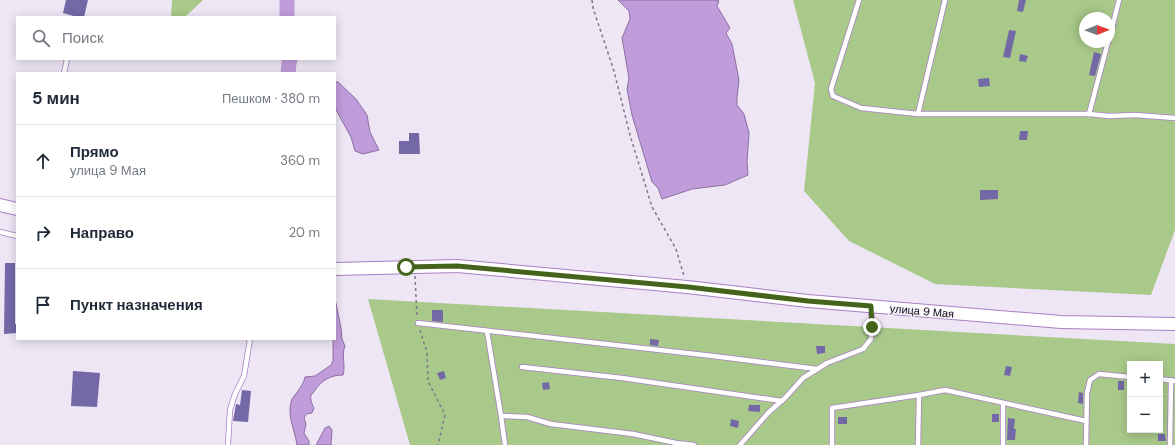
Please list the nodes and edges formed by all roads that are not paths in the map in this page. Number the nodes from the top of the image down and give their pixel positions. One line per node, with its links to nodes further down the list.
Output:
1 (858, 0): 8 (lane)
2 (945, 0): 8 (lane)
3 (1119, 0): 4 (lane)
4 (1115, 16)
5 (1107, 48): 9 (lane)
6 (67, 60): 7 (lane)
7 (64, 72)
8 (918, 114): 9 (lane)
9 (1089, 114): 10 (lane)
10 (1175, 118)
11 (0, 205): 12 (main road)
12 (16, 209)
13 (0, 232): 14 (lane)
14 (16, 236)
15 (339, 269): 16 (main road, улица 9 Мая)
16 (871, 306): 18 (main road, улица 9 Мая); 22 (lane)
17 (418, 323): 19 (lane)
18 (1175, 324)
19 (486, 331): 22 (lane); 29 (lane)
20 (250, 340): 31 (lane)
21 (522, 367): 27 (lane)
22 (817, 369): 27 (lane)
23 (1127, 377): 30 (lane)
24 (1163, 379): 25 (lane)
25 (1173, 380): 39 (lane)
26 (919, 395): 28 (lane); 35 (lane); 36 (lane)
27 (782, 401): 34 (lane)
28 (1003, 403): 30 (lane); 37 (lane)
29 (501, 416): 32 (lane); 33 (lane)
30 (1086, 421): 38 (lane)
31 (228, 445)
32 (505, 445)
33 (694, 445)
34 (740, 445)
35 (832, 445)
36 (918, 445)
37 (1003, 445)
38 (1086, 445)
39 (1170, 445)

